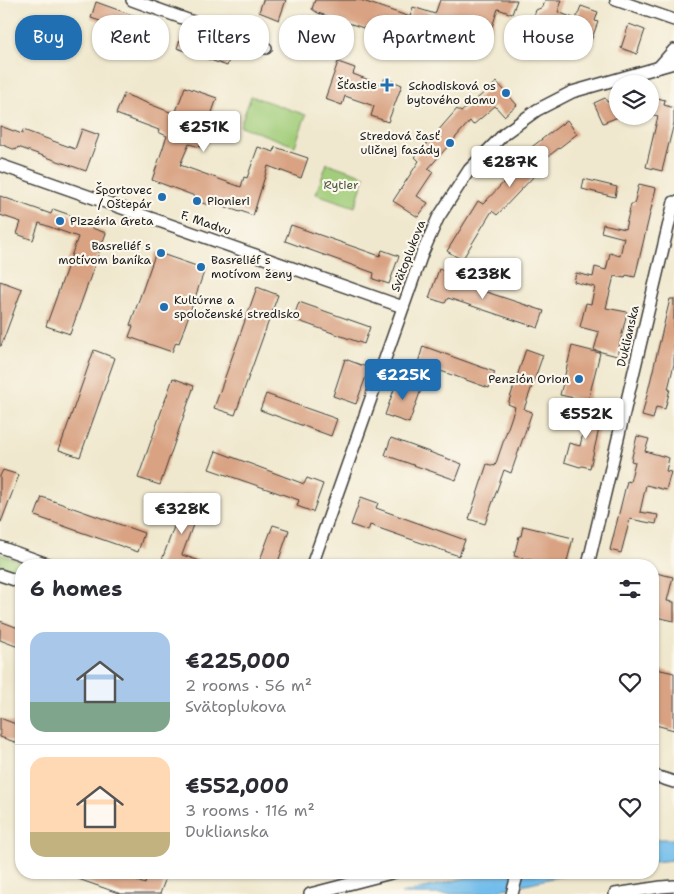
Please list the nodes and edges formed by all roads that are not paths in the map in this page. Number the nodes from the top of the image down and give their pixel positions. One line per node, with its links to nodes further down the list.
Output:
1 (132, 0): 3 (street)
2 (616, 0): 4 (street)
3 (179, 17)
4 (674, 20)
5 (674, 50): 7 (street)
6 (674, 63): 7 (street, Svätoplukova)
7 (658, 68): 10 (street, Svätoplukova)
8 (0, 165): 10 (street, F. Madvu)
9 (674, 202): 14 (street, Duklianska)
10 (403, 307): 13 (street, Svätoplukova)
11 (0, 547): 12 (street)
12 (33, 559)
13 (314, 559)
14 (589, 559)
15 (0, 575): 16 (street)
16 (15, 580)
17 (659, 779): 19 (street)
18 (659, 783): 19 (street)
19 (674, 784)
20 (368, 879): 23 (street)
21 (516, 879): 24 (street)
22 (674, 886): 25 (street)
23 (310, 894)
24 (512, 894)
25 (614, 894)

